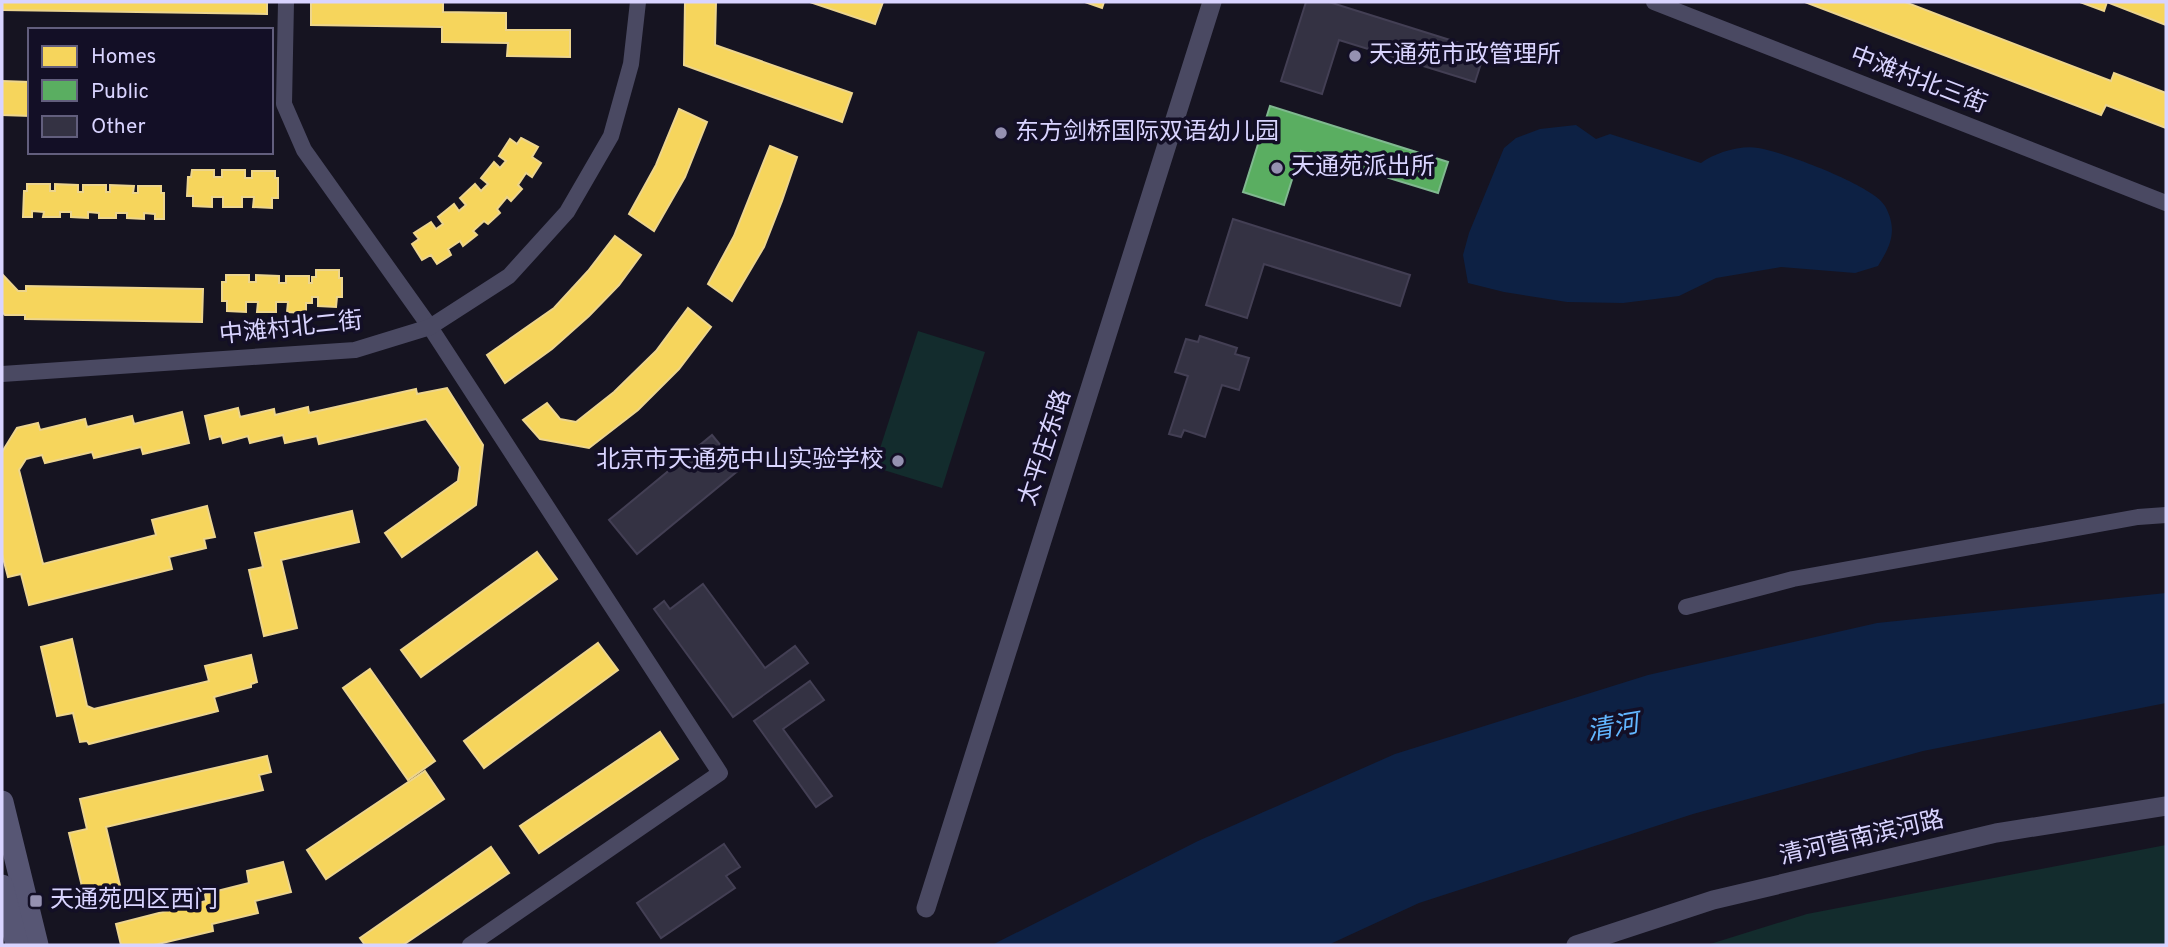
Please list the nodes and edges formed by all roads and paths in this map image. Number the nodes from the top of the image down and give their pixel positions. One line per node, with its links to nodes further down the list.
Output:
1 (286, 2): 6 (street)
2 (638, 2): 6 (street, 中滩村北二街)
3 (1212, 2): 13 (street, 太平庄东路)
4 (1654, 2): 5 (street, 中滩村北三街)
5 (2166, 204)
6 (430, 327): 7 (street, 中滩村北二街); 16 (street)
7 (2, 374)
8 (2166, 515): 9 (street)
9 (1686, 607)
10 (2, 802): 15 (main road)
11 (2166, 807): 17 (street, 清河营南滨河路)
12 (2, 886): 14 (main road)
13 (926, 908)
14 (17, 945)
15 (37, 945)
16 (470, 945)
17 (1576, 945)

